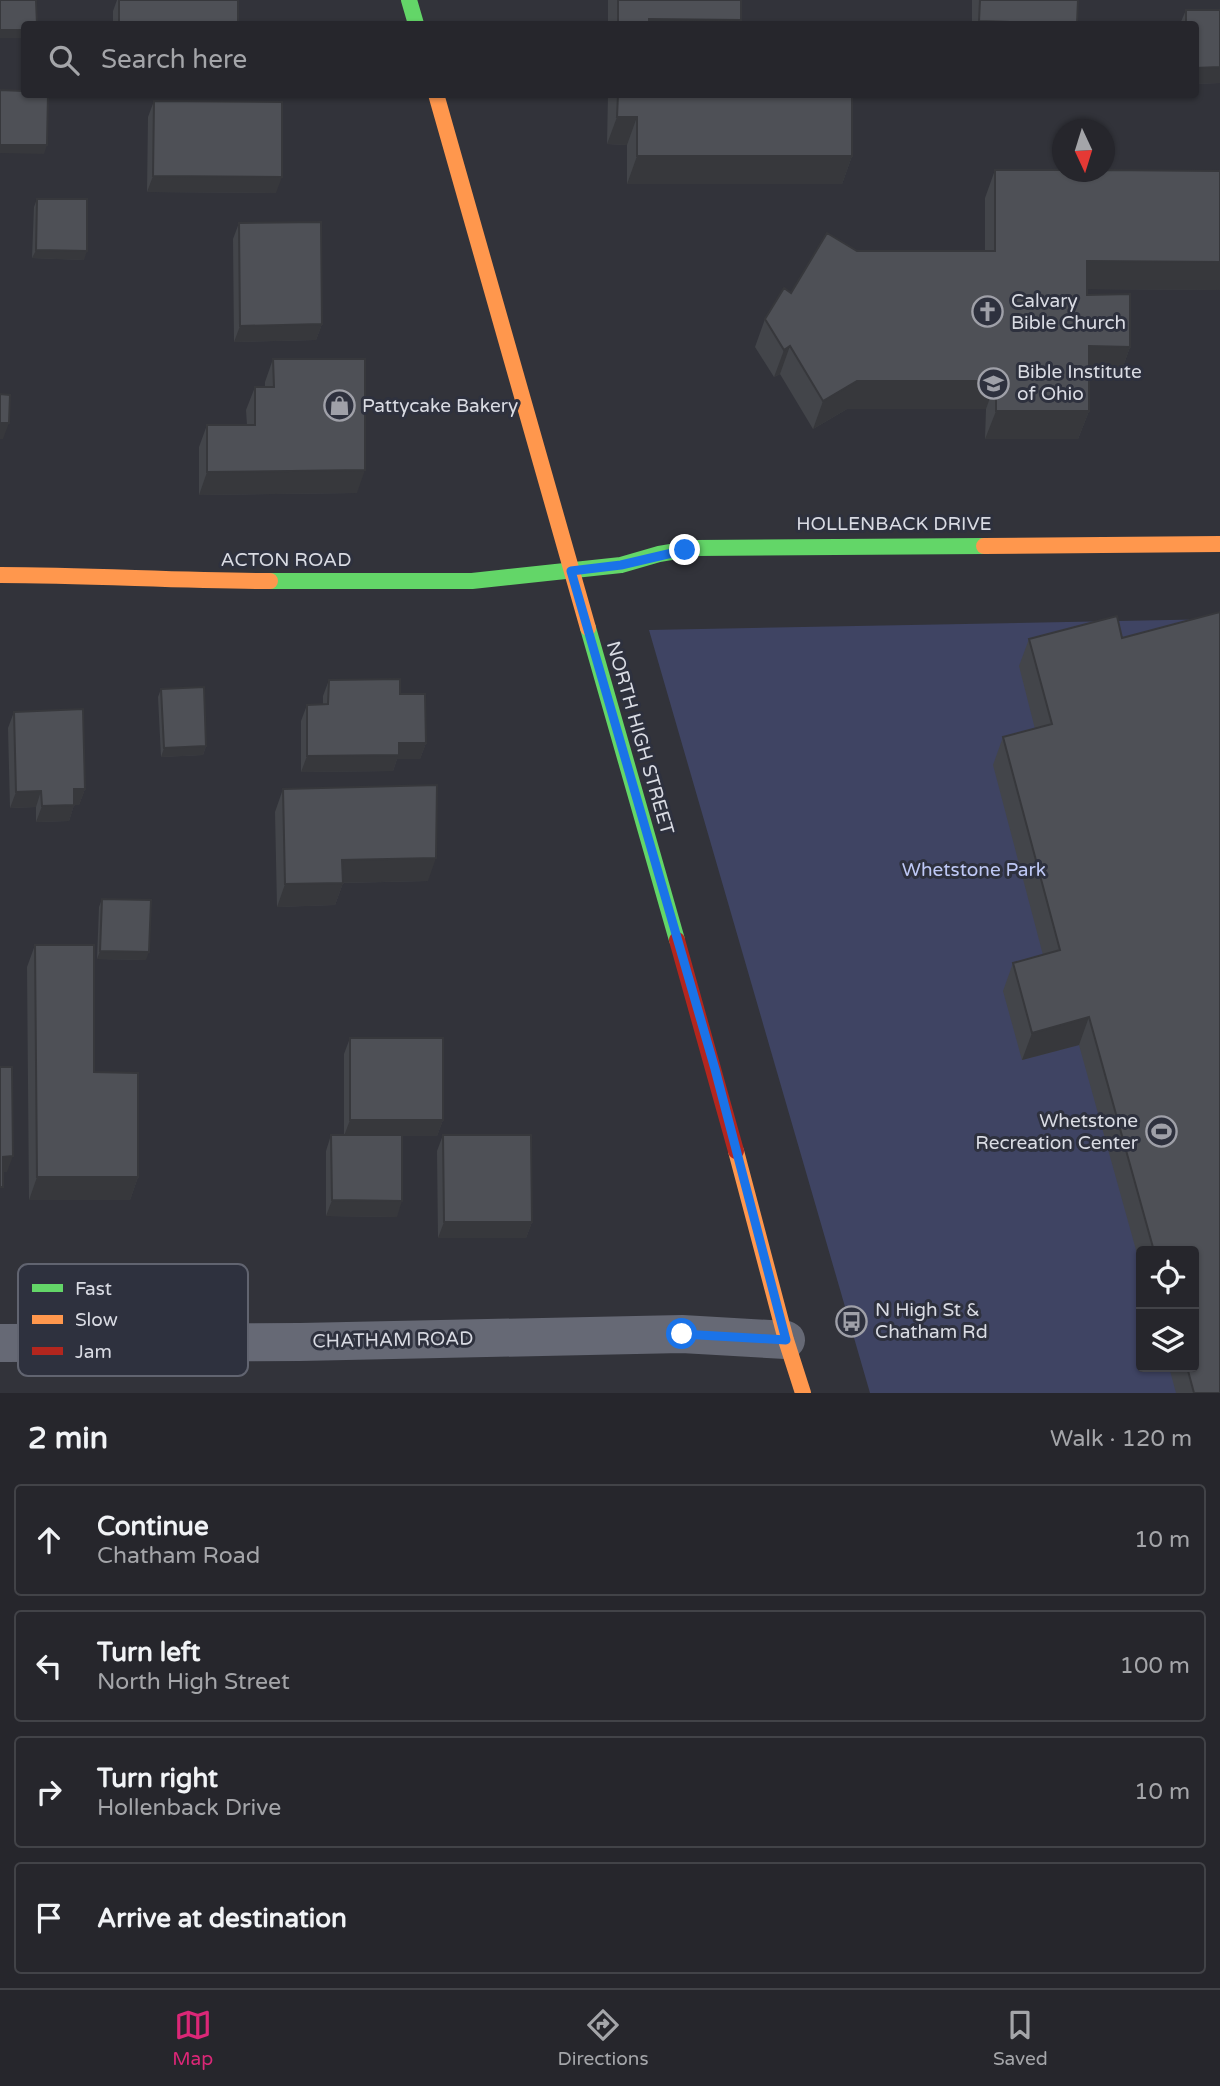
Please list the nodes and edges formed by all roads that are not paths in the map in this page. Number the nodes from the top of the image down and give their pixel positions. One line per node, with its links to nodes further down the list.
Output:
1 (409, 0): 2 (main road)
2 (415, 21)
3 (437, 98): 5 (main road, NORTH HIGH STREET)
4 (1220, 544): 5 (main road, HOLLENBACK DRIVE)
5 (571, 571): 6 (main road, ACTON ROAD); 7 (main road, NORTH HIGH STREET)
6 (0, 575)
7 (786, 1340): 8 (street, CHATHAM ROAD); 11 (main road, NORTH HIGH STREET)
8 (248, 1342)
9 (0, 1343): 10 (street, CHATHAM ROAD)
10 (18, 1343)
11 (803, 1393)

